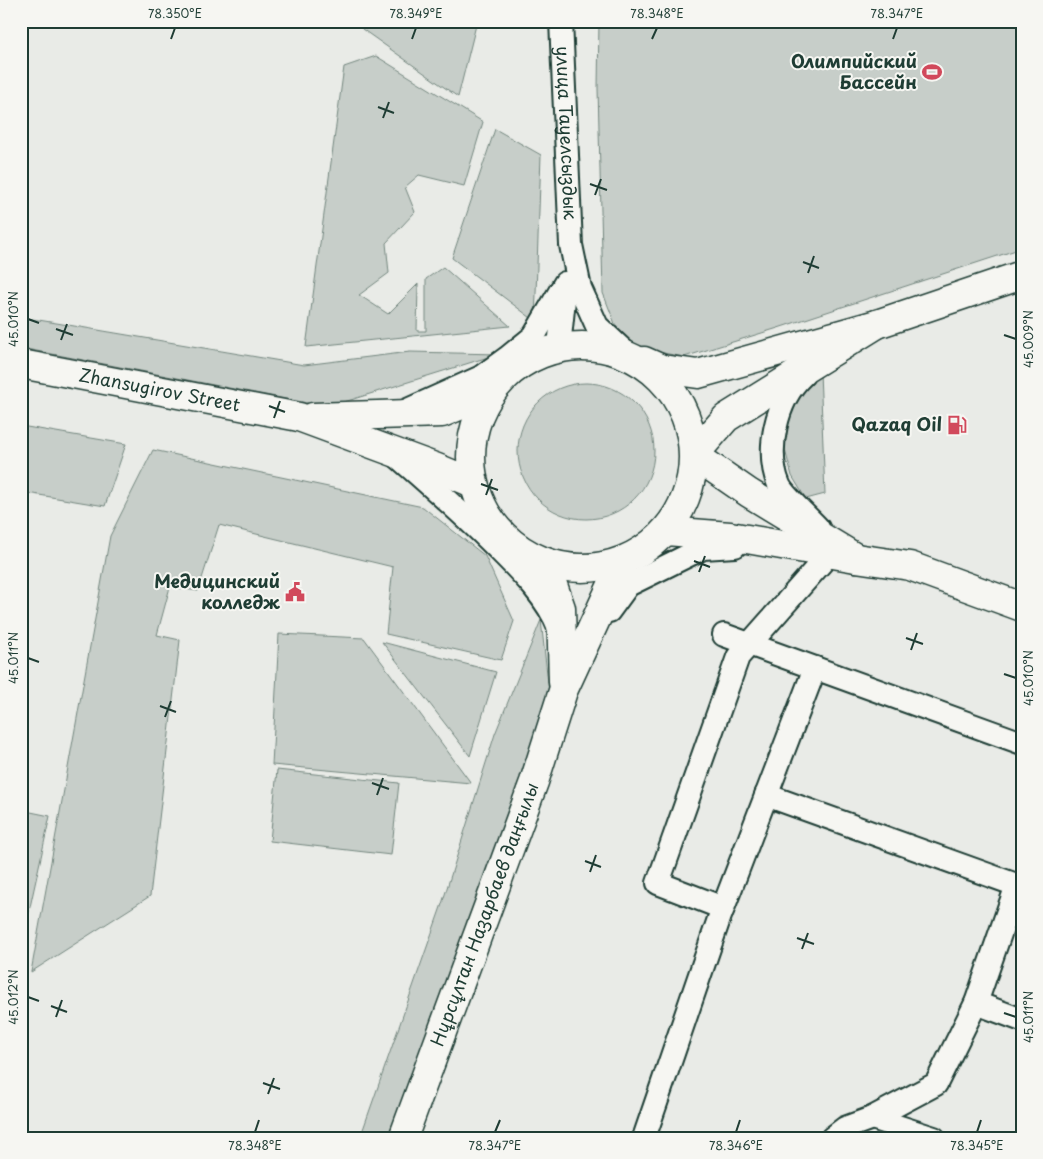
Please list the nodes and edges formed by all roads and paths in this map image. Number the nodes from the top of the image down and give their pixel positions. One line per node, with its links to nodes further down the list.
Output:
1 (561, 21): 3 (street, улица Тауелсыздык)
2 (1022, 275): 4 (main road)
3 (573, 285): 5 (street, улица Тауелсыздык); 6 (street, улица Тауелсыздык); 9 (street); 11 (street)
4 (877, 324): 7 (main road); 9 (main road)
5 (560, 347): 6 (main road); 10 (main road)
6 (626, 354): 9 (main road); 14 (main road)
7 (817, 361): 14 (main road); 18 (street)
8 (21, 364): 12 (main road, Zhansugirov Street)
9 (717, 369)
10 (490, 393): 11 (main road); 15 (main road)
11 (398, 414): 12 (main road)
12 (298, 417): 13 (main road)
13 (390, 451): 15 (main road); 23 (street)
14 (694, 455): 16 (main road); 18 (main road)
15 (473, 483): 20 (main road)
16 (666, 531): 17 (main road); 19 (main road)
17 (774, 544): 18 (main road); 23 (street)
18 (840, 553): 21 (main road); 24 (street)
19 (623, 561): 20 (main road); 23 (main road, Нұрсұлтан Назарбаев даңғылы)
20 (545, 562): 23 (main road)
21 (1022, 607)
22 (724, 635): 24 (street)
23 (572, 641): 33 (main road, Нұрсұлтан Назарбаев даңғылы)
24 (749, 644): 25 (street); 29 (street)
25 (816, 668): 26 (street); 27 (street)
26 (1022, 743)
27 (766, 795): 28 (street); 29 (street)
28 (1019, 886): 30 (street)
29 (723, 908): 34 (street)
30 (976, 1003): 31 (street); 32 (street)
31 (1022, 1020)
32 (872, 1118): 35 (street); 36 (street)
33 (403, 1138)
34 (644, 1138)
35 (832, 1138)
36 (934, 1138)

